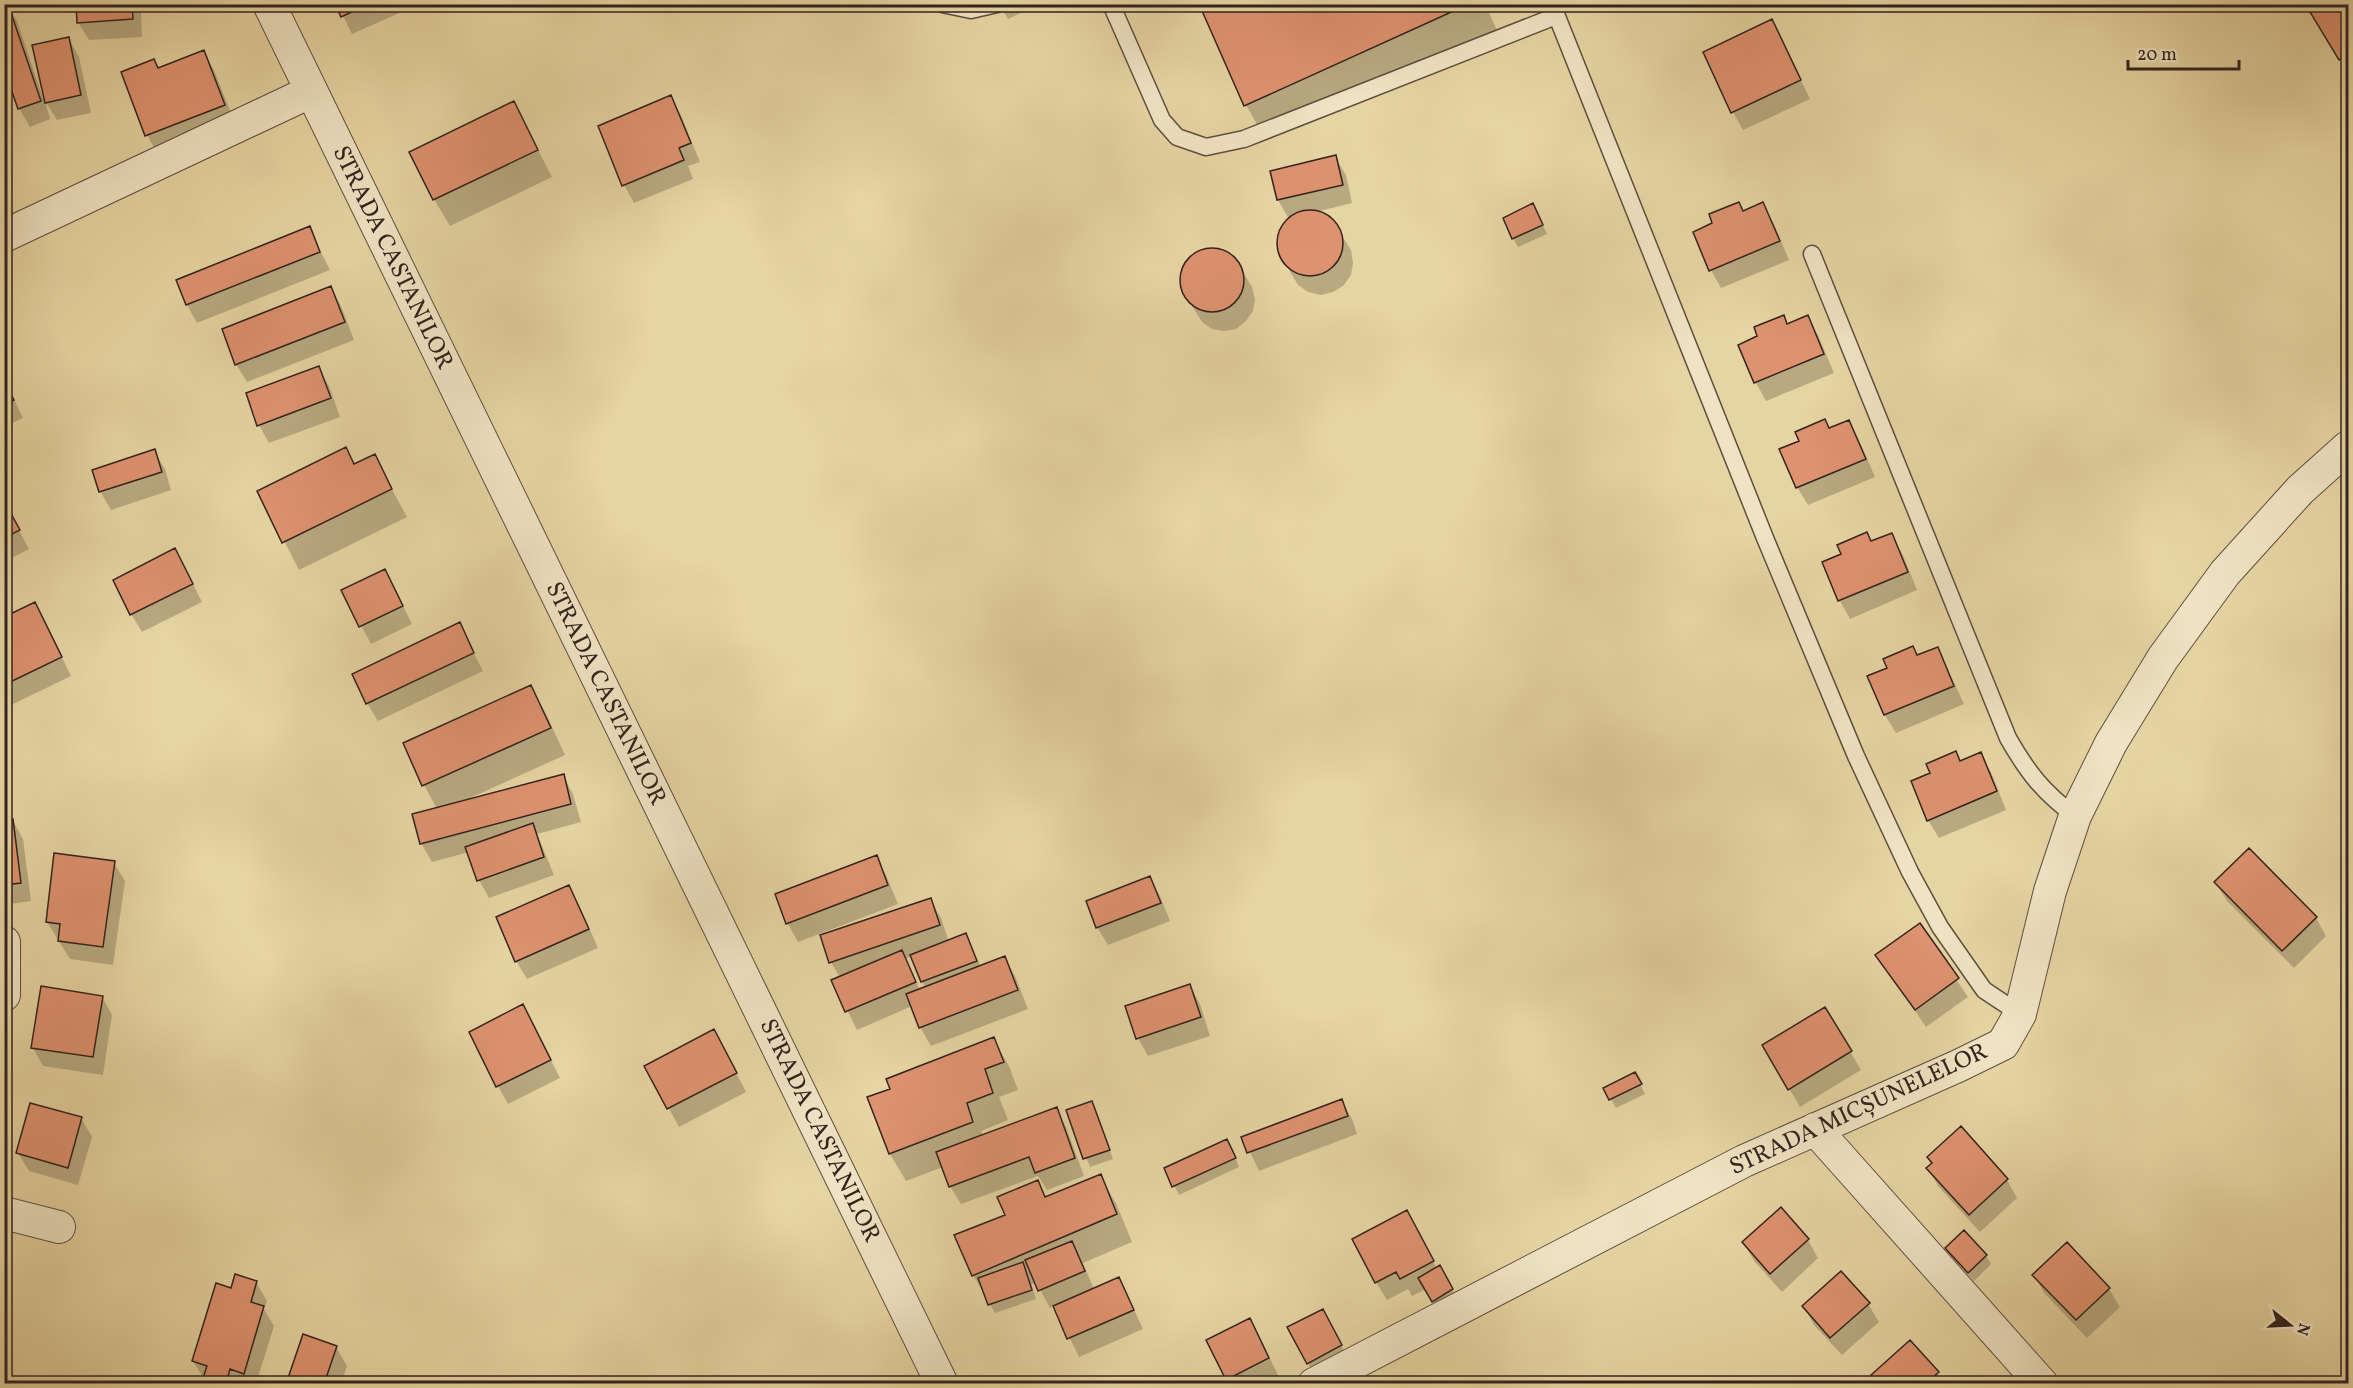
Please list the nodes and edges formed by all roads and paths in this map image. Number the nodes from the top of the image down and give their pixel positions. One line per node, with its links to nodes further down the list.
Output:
1 (269, 4): 6 (street, STRADA CASTANILOR)
2 (942, 4): 3 (lane)
3 (997, 4)
4 (1111, 4): 5 (lane)
5 (1554, 10): 13 (lane)
6 (310, 92): 7 (street); 17 (street, STRADA CASTANILOR)
7 (4, 236)
8 (1812, 254): 10 (lane)
9 (2349, 447): 10 (street, STRADA MICȘUNELELOR)
10 (2075, 816): 13 (street, STRADA MICȘUNELELOR)
11 (5, 941): 12 (street)
12 (4, 995)
13 (2020, 1014): 14 (street, STRADA MICȘUNELELOR)
14 (1815, 1129): 18 (street, STRADA MICȘUNELELOR); 19 (street)
15 (4, 1213): 16 (street)
16 (59, 1227)
17 (942, 1383)
18 (1314, 1383)
19 (2042, 1383)

